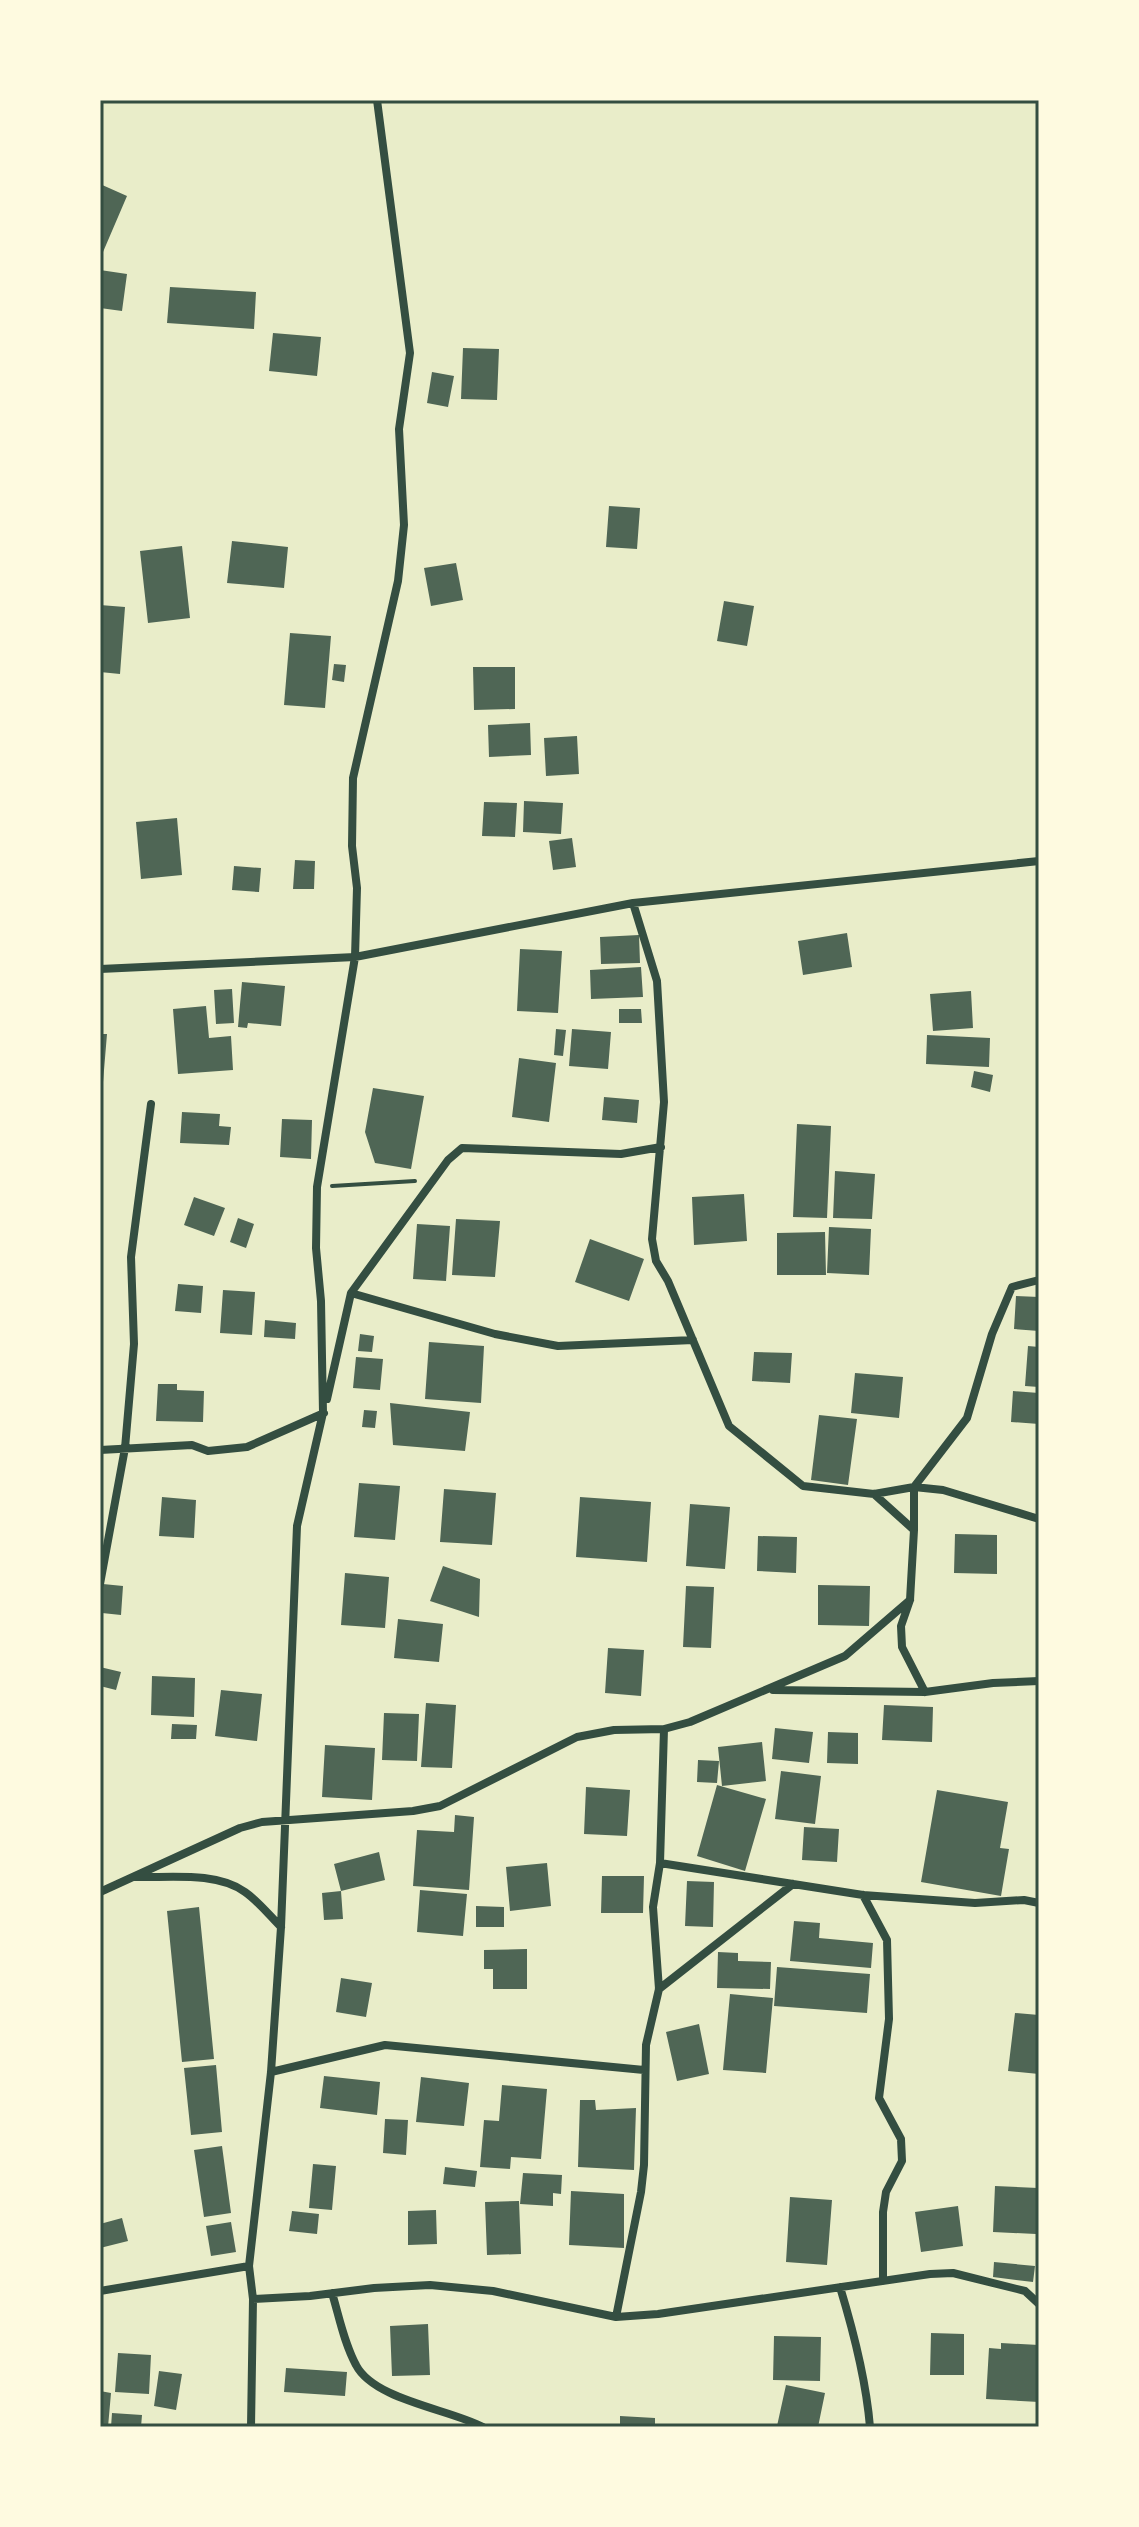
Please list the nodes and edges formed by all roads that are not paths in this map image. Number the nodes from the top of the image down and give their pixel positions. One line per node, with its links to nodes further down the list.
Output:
1 (377, 100): 4 (street)
2 (1039, 861): 3 (street)
3 (633, 903): 4 (street); 7 (street)
4 (355, 957): 5 (street); 11 (street)
5 (100, 969)
6 (151, 1104): 12 (street)
7 (661, 1147): 9 (street); 10 (street)
8 (1039, 1280): 14 (street)
9 (351, 1293): 10 (street); 11 (street)
10 (693, 1340): 15 (street)
11 (323, 1413): 12 (street); 24 (street)
12 (125, 1448): 13 (street); 18 (street)
13 (100, 1450)
14 (914, 1487): 15 (street); 16 (street); 17 (street)
15 (874, 1494): 17 (street)
16 (1039, 1519)
17 (914, 1530): 19 (street)
18 (100, 1584)
19 (910, 1600): 21 (street); 22 (street)
20 (1039, 1681): 22 (street)
21 (770, 1690): 22 (street); 23 (street)
22 (925, 1692)
23 (664, 1729): 24 (street); 25 (street)
24 (287, 1820): 26 (street); 31 (street)
25 (660, 1863): 27 (street); 32 (street)
26 (133, 1877): 28 (street); 31 (street)
27 (793, 1884): 29 (street); 32 (street)
28 (100, 1892)
29 (863, 1895): 30 (street); 36 (street)
30 (1039, 1903)
31 (281, 1927): 34 (street)
32 (659, 1989): 33 (street)
33 (644, 2070): 34 (street); 42 (street)
34 (271, 2072): 35 (street)
35 (249, 2266): 38 (street); 40 (street)
36 (883, 2281): 37 (street); 41 (street)
37 (840, 2287): 42 (street); 45 (street)
38 (100, 2291)
39 (332, 2293): 40 (street); 42 (street); 44 (street)
40 (253, 2299): 43 (street)
41 (1039, 2304)
42 (616, 2317)
43 (251, 2427)
44 (483, 2427)
45 (870, 2427)

